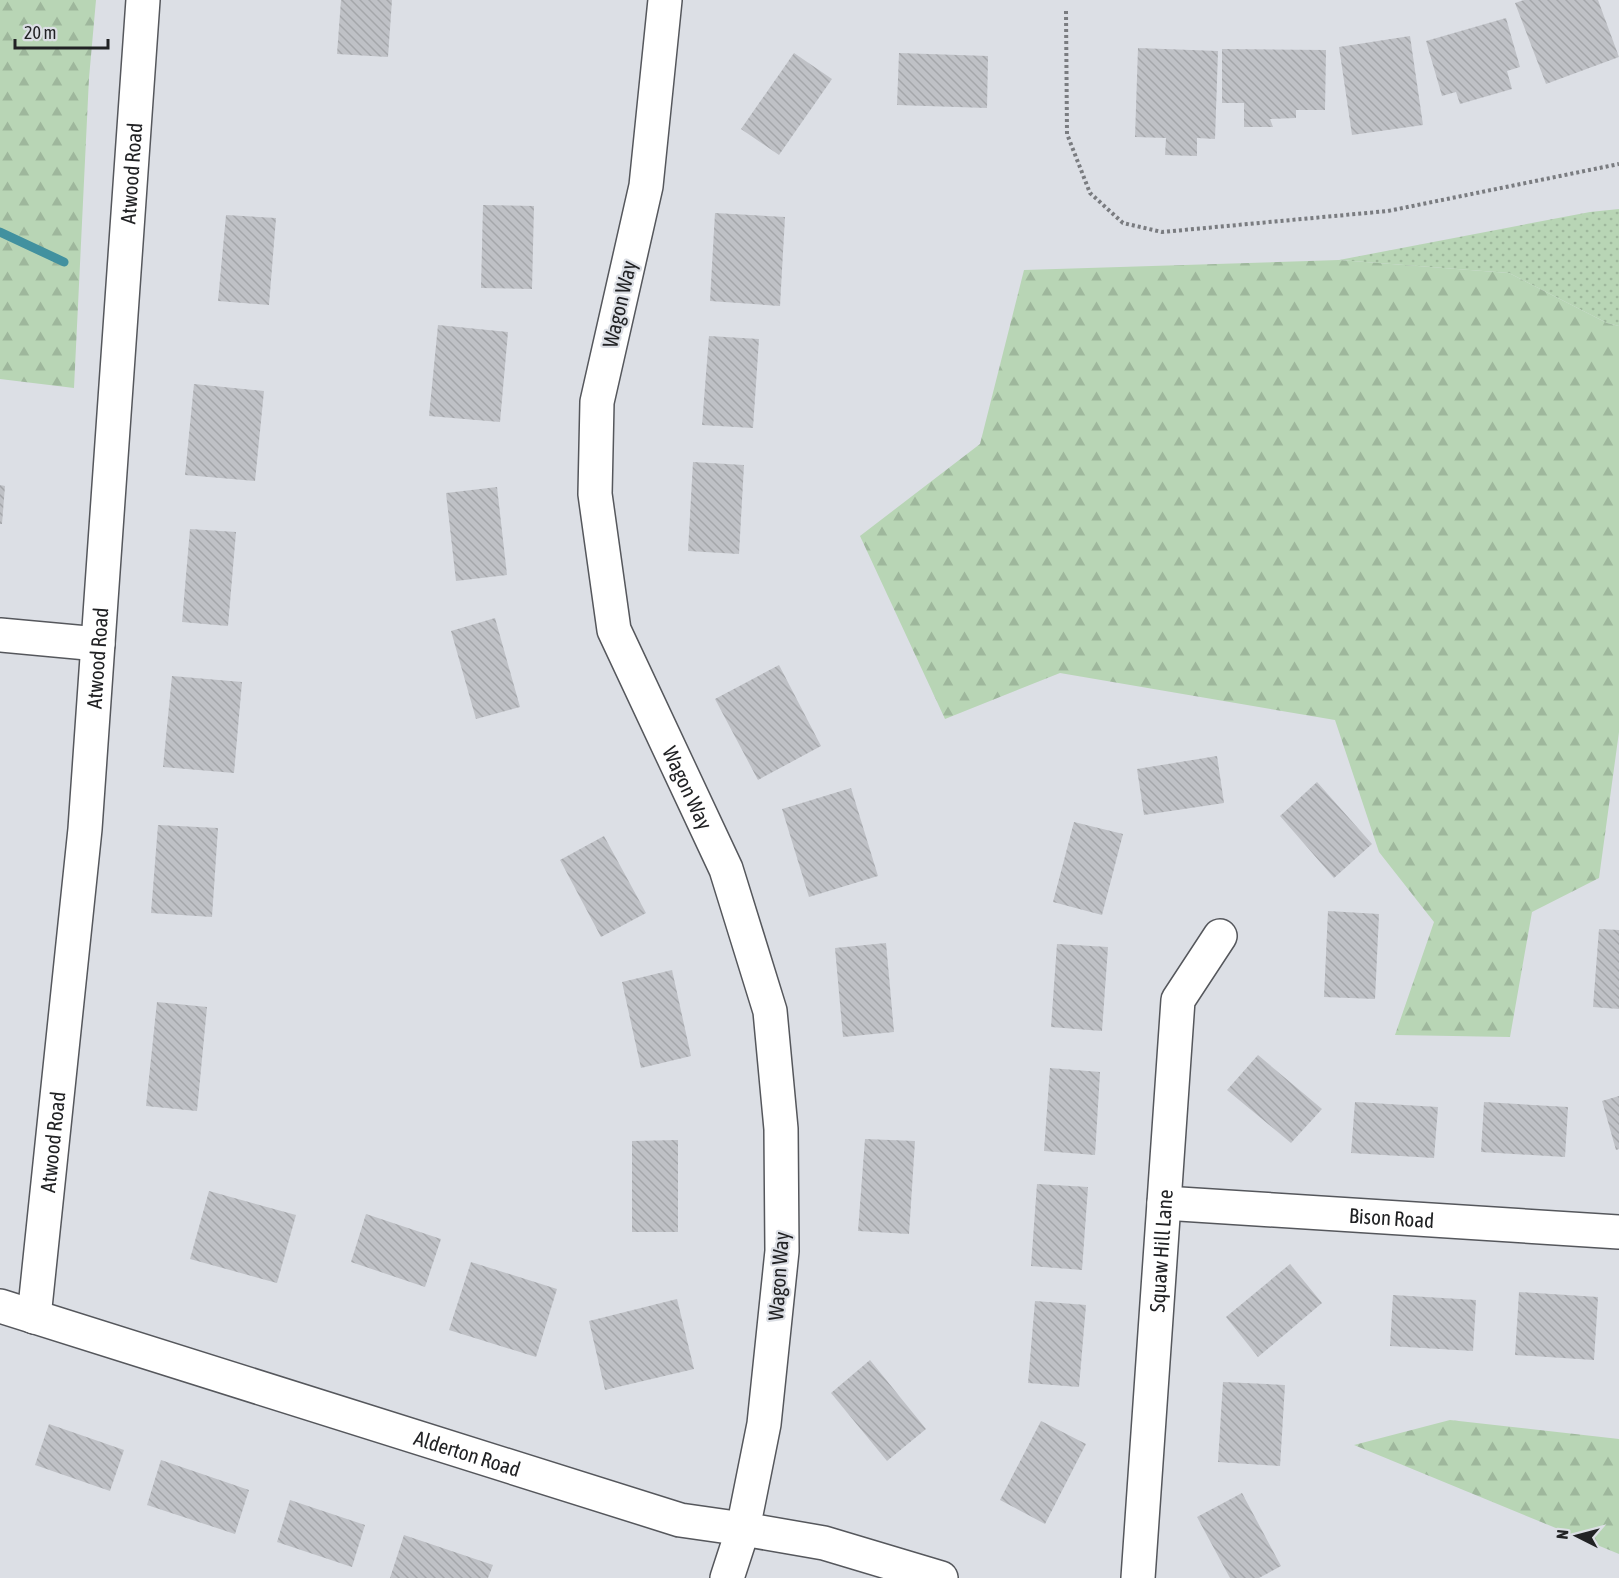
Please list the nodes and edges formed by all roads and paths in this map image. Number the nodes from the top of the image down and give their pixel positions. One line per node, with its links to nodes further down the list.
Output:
1 (143, 0): 6 (street, Atwood Road)
2 (664, 0): 12 (street, Wagon Way)
3 (1066, 11): 4 (path)
4 (1619, 164)
5 (0, 635): 6 (street)
6 (98, 644): 11 (street, Atwood Road)
7 (1220, 936): 8 (street, Squaw Hill Lane)
8 (1164, 1203): 9 (street, Bison Road); 15 (street, Squaw Hill Lane)
9 (1619, 1232)
10 (0, 1306): 11 (street, Alderton Road)
11 (34, 1317): 12 (street, Alderton Road)
12 (743, 1529): 13 (street, Wagon Way); 14 (street, Alderton Road)
13 (727, 1578)
14 (941, 1578)
15 (1138, 1578)

